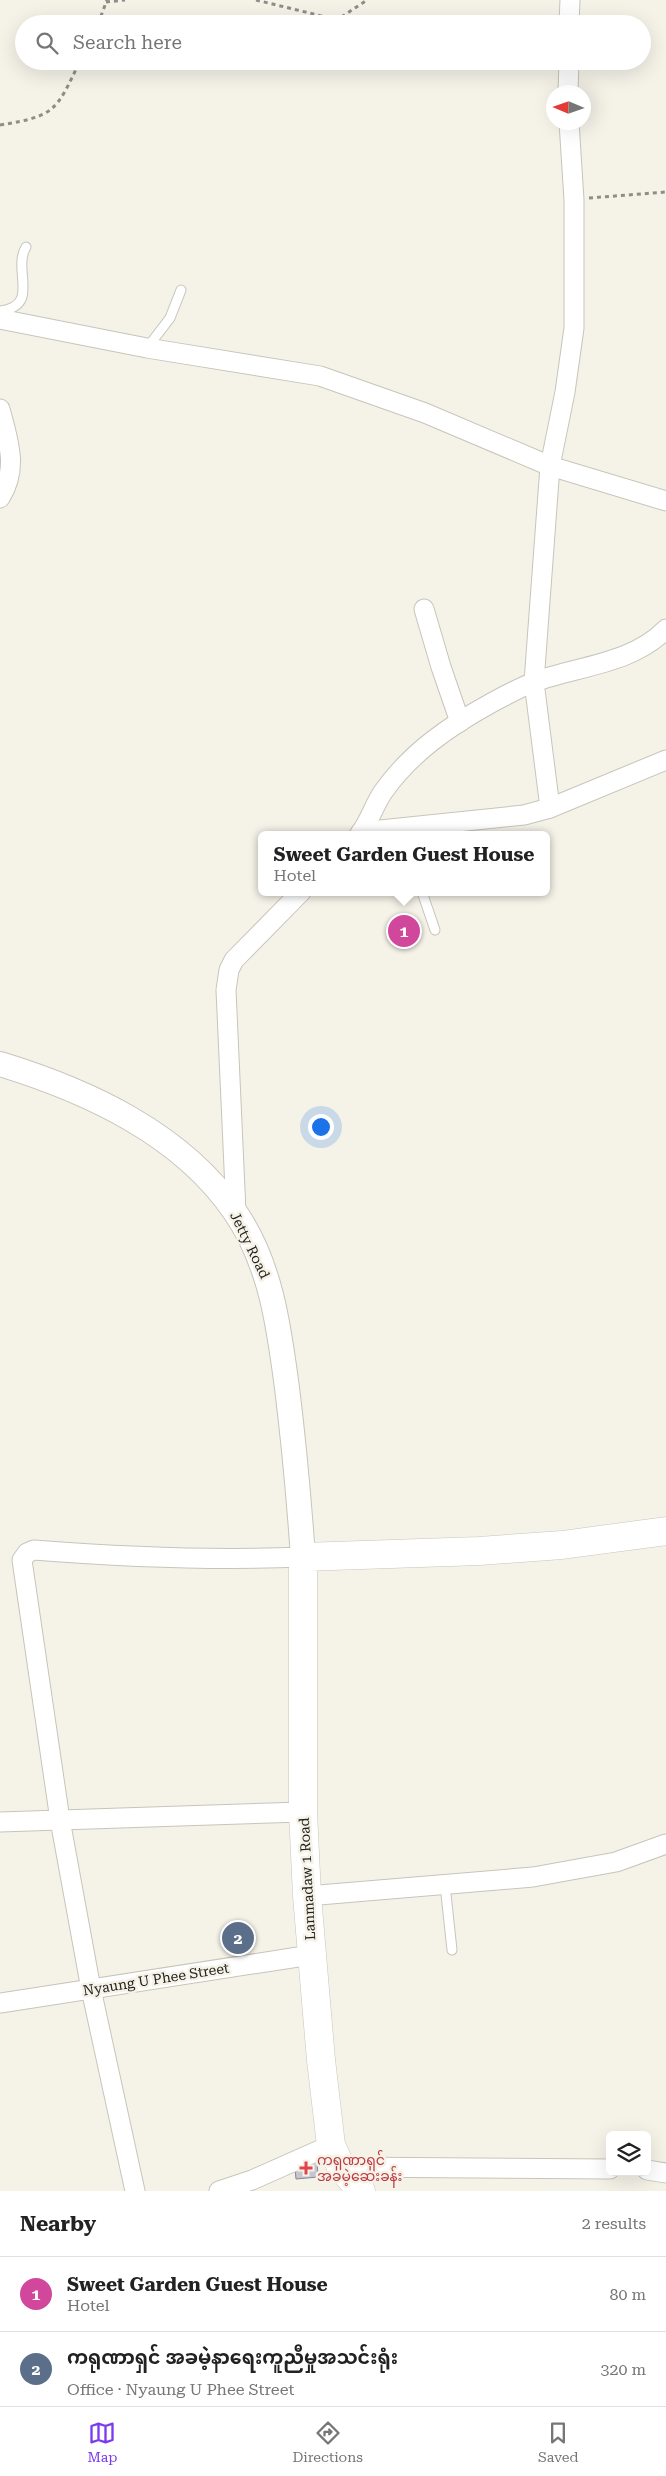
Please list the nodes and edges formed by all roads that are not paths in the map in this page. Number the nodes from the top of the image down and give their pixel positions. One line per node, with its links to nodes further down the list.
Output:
1 (570, 0): 2 (street)
2 (569, 15)
3 (569, 70): 4 (street)
4 (568, 85)
5 (570, 130): 12 (street)
6 (26, 247): 8 (lane)
7 (181, 290): 10 (lane)
8 (0, 311)
9 (0, 319): 10 (street)
10 (147, 348): 12 (street)
11 (0, 409): 13 (street)
12 (550, 466): 14 (street); 17 (street)
13 (0, 498)
14 (666, 501)
15 (424, 609): 18 (street)
16 (666, 629): 17 (street)
17 (534, 682): 18 (street); 20 (street)
18 (460, 722): 21 (street)
19 (666, 760): 20 (street)
20 (550, 808): 22 (street)
21 (369, 831)
22 (384, 831)
23 (297, 896): 27 (street)
24 (423, 896): 25 (lane)
25 (435, 930)
26 (10, 1067): 27 (street, Jetty Road)
27 (236, 1212): 29 (street, Jetty Road)
28 (666, 1531): 29 (highway)
29 (303, 1557): 30 (highway, Lanmadaw 1 Road); 31 (street)
30 (303, 1812): 31 (street); 35 (highway, Lanmadaw 1 Road)
31 (60, 1820): 32 (street); 38 (street)
32 (0, 1822)
33 (666, 1844): 34 (street)
34 (445, 1885): 35 (street); 36 (lane)
35 (307, 1896): 37 (highway, Lanmadaw 1 Road)
36 (452, 1950)
37 (311, 1955): 38 (street, Nyaung U Phee Street); 40 (highway, Lanmadaw 1 Road)
38 (91, 1989): 39 (street, Nyaung U Phee Street); 45 (street)
39 (0, 2003)
40 (336, 2156): 41 (street); 44 (street); 46 (highway)
41 (606, 2169)
42 (651, 2171): 43 (street)
43 (666, 2173)
44 (231, 2190)
45 (135, 2191)
46 (361, 2191)

